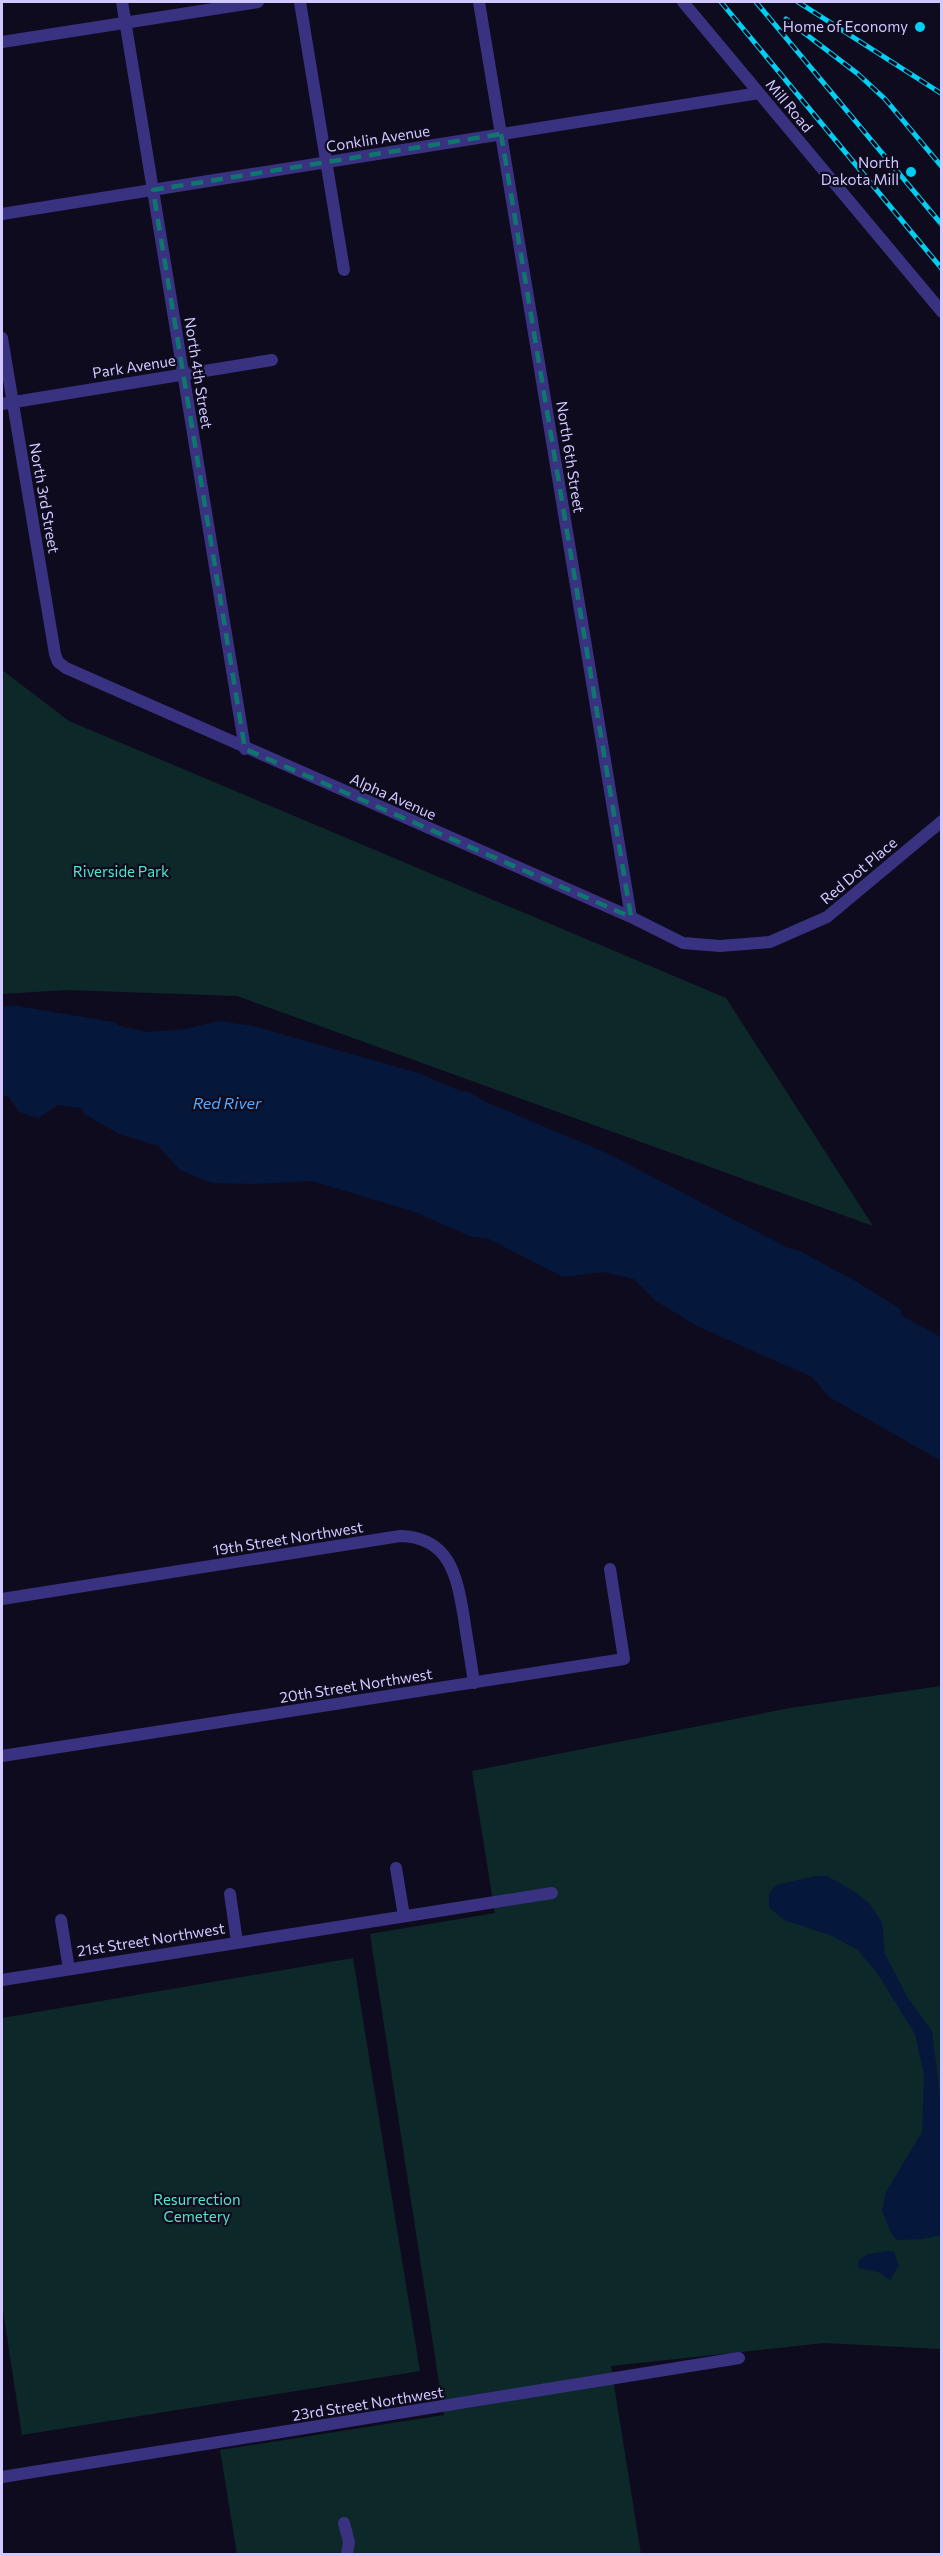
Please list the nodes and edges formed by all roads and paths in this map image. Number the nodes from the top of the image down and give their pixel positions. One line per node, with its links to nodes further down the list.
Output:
1 (122, 2): 6 (street, North 4th Street)
2 (258, 2): 6 (street)
3 (300, 2): 10 (street)
4 (480, 2): 9 (street, North 6th Street)
5 (683, 2): 8 (street, Mill Road)
6 (125, 23): 7 (street); 11 (street, North 4th Street)
7 (2, 42)
8 (759, 93): 9 (street, Conklin Avenue); 14 (street, Mill Road)
9 (501, 134): 10 (street, Conklin Avenue); 22 (street, North 6th Street)
10 (327, 162): 11 (street, Conklin Avenue); 13 (street)
11 (153, 190): 12 (street, Conklin Avenue); 17 (street, North 4th Street)
12 (2, 214)
13 (344, 270)
14 (942, 312)
15 (2, 338): 18 (street, North 3rd Street)
16 (272, 360): 17 (street, Park Avenue)
17 (183, 374): 18 (street, Park Avenue); 20 (street, North 4th Street)
18 (7, 403): 19 (street, North 3rd Street)
19 (58, 662): 20 (street, Alpha Avenue)
20 (245, 749): 22 (street, Alpha Avenue)
21 (942, 822): 23 (street, Red Dot Place)
22 (631, 917): 23 (street, Alpha Avenue)
23 (720, 946)
24 (610, 1569): 26 (street, 20th Street Northwest)
25 (2, 1599): 26 (street, 19th Street Northwest)
26 (474, 1683): 27 (street, 20th Street Northwest)
27 (2, 1756)
28 (396, 1868): 31 (street)
29 (552, 1893): 31 (street, 21st Street Northwest)
30 (230, 1894): 33 (street, 21st Street Northwest)
31 (404, 1916): 33 (street, 21st Street Northwest)
32 (61, 1920): 34 (street, 21st Street Northwest)
33 (237, 1942): 34 (street, 21st Street Northwest)
34 (69, 1969): 35 (street, 21st Street Northwest)
35 (2, 1980)
36 (739, 2358): 37 (street, 23rd Street Northwest)
37 (2, 2477)
38 (344, 2523): 39 (street)
39 (347, 2554)

